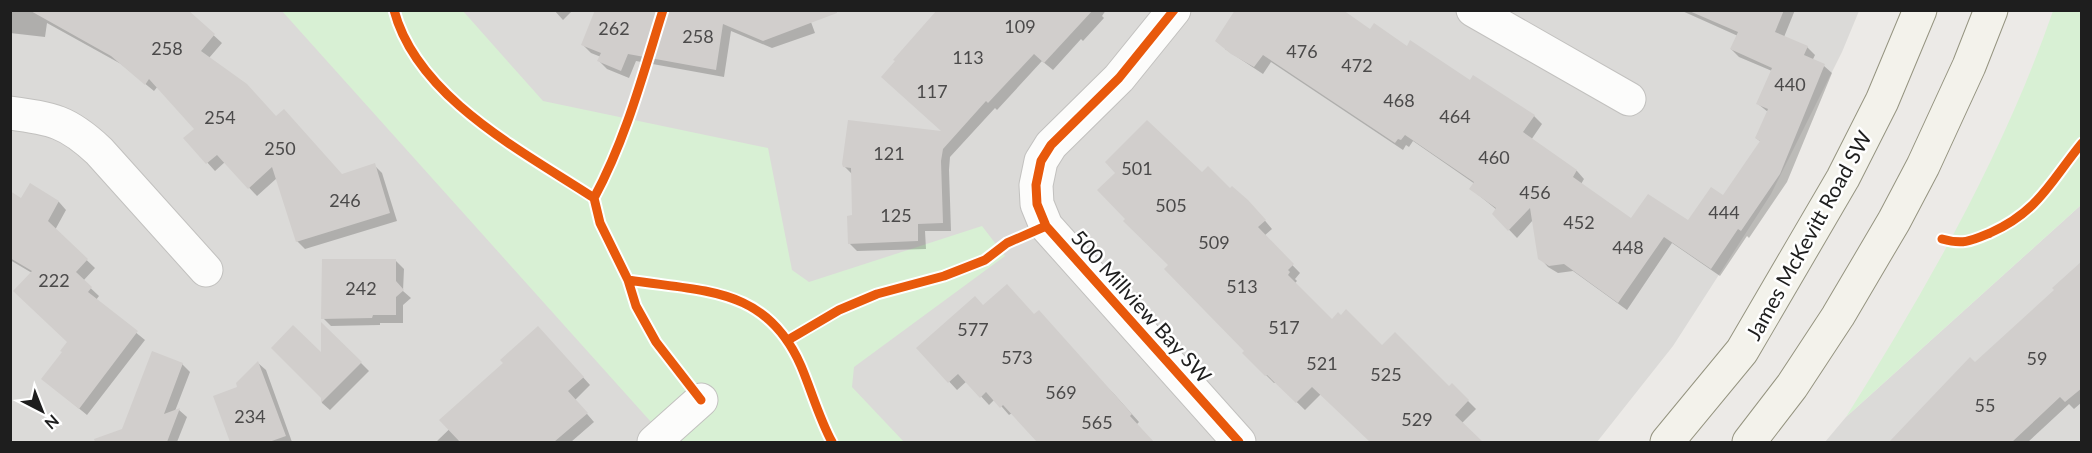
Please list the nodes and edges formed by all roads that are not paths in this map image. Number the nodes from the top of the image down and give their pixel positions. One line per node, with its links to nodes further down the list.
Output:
1 (1174, 10): 10 (street, 500 Millview Bay SW)
2 (1473, 10): 5 (street)
3 (1920, 10): 11 (main road, James McKevitt Road SW)
4 (1991, 10): 12 (main road)
5 (1629, 99)
6 (10, 113): 7 (street)
7 (206, 270)
8 (701, 400): 9 (street)
9 (654, 442)
10 (1239, 442)
11 (1667, 442)
12 (1749, 442)

